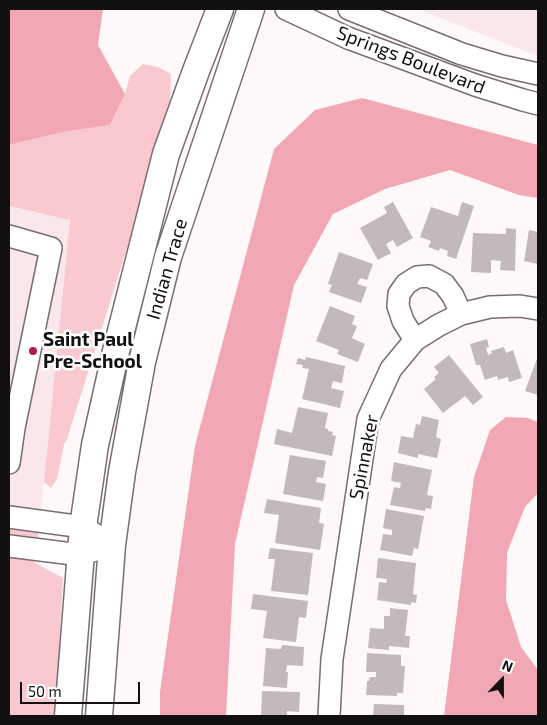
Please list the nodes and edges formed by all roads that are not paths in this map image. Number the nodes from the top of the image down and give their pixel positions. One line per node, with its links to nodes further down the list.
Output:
1 (220, 9): 14 (main road, Indian Trace)
2 (251, 9): 15 (main road, Indian Trace)
3 (286, 9): 6 (street, Springs Boulevard)
4 (350, 9): 5 (street, Springs Boulevard)
5 (538, 74)
6 (538, 104)
7 (9, 236): 11 (street)
8 (538, 309): 9 (street, Spinnaker)
9 (461, 314): 10 (street, Spinnaker); 10 (street)
10 (415, 340): 20 (street, Spinnaker)
11 (11, 428): 12 (street)
12 (9, 463)
13 (9, 518): 14 (street)
14 (83, 527): 15 (street); 17 (main road, Indian Trace)
15 (112, 545): 17 (street); 19 (main road, Indian Trace)
16 (9, 546): 17 (street)
17 (81, 555): 18 (main road, Indian Trace)
18 (68, 716)
19 (100, 716)
20 (329, 716)

